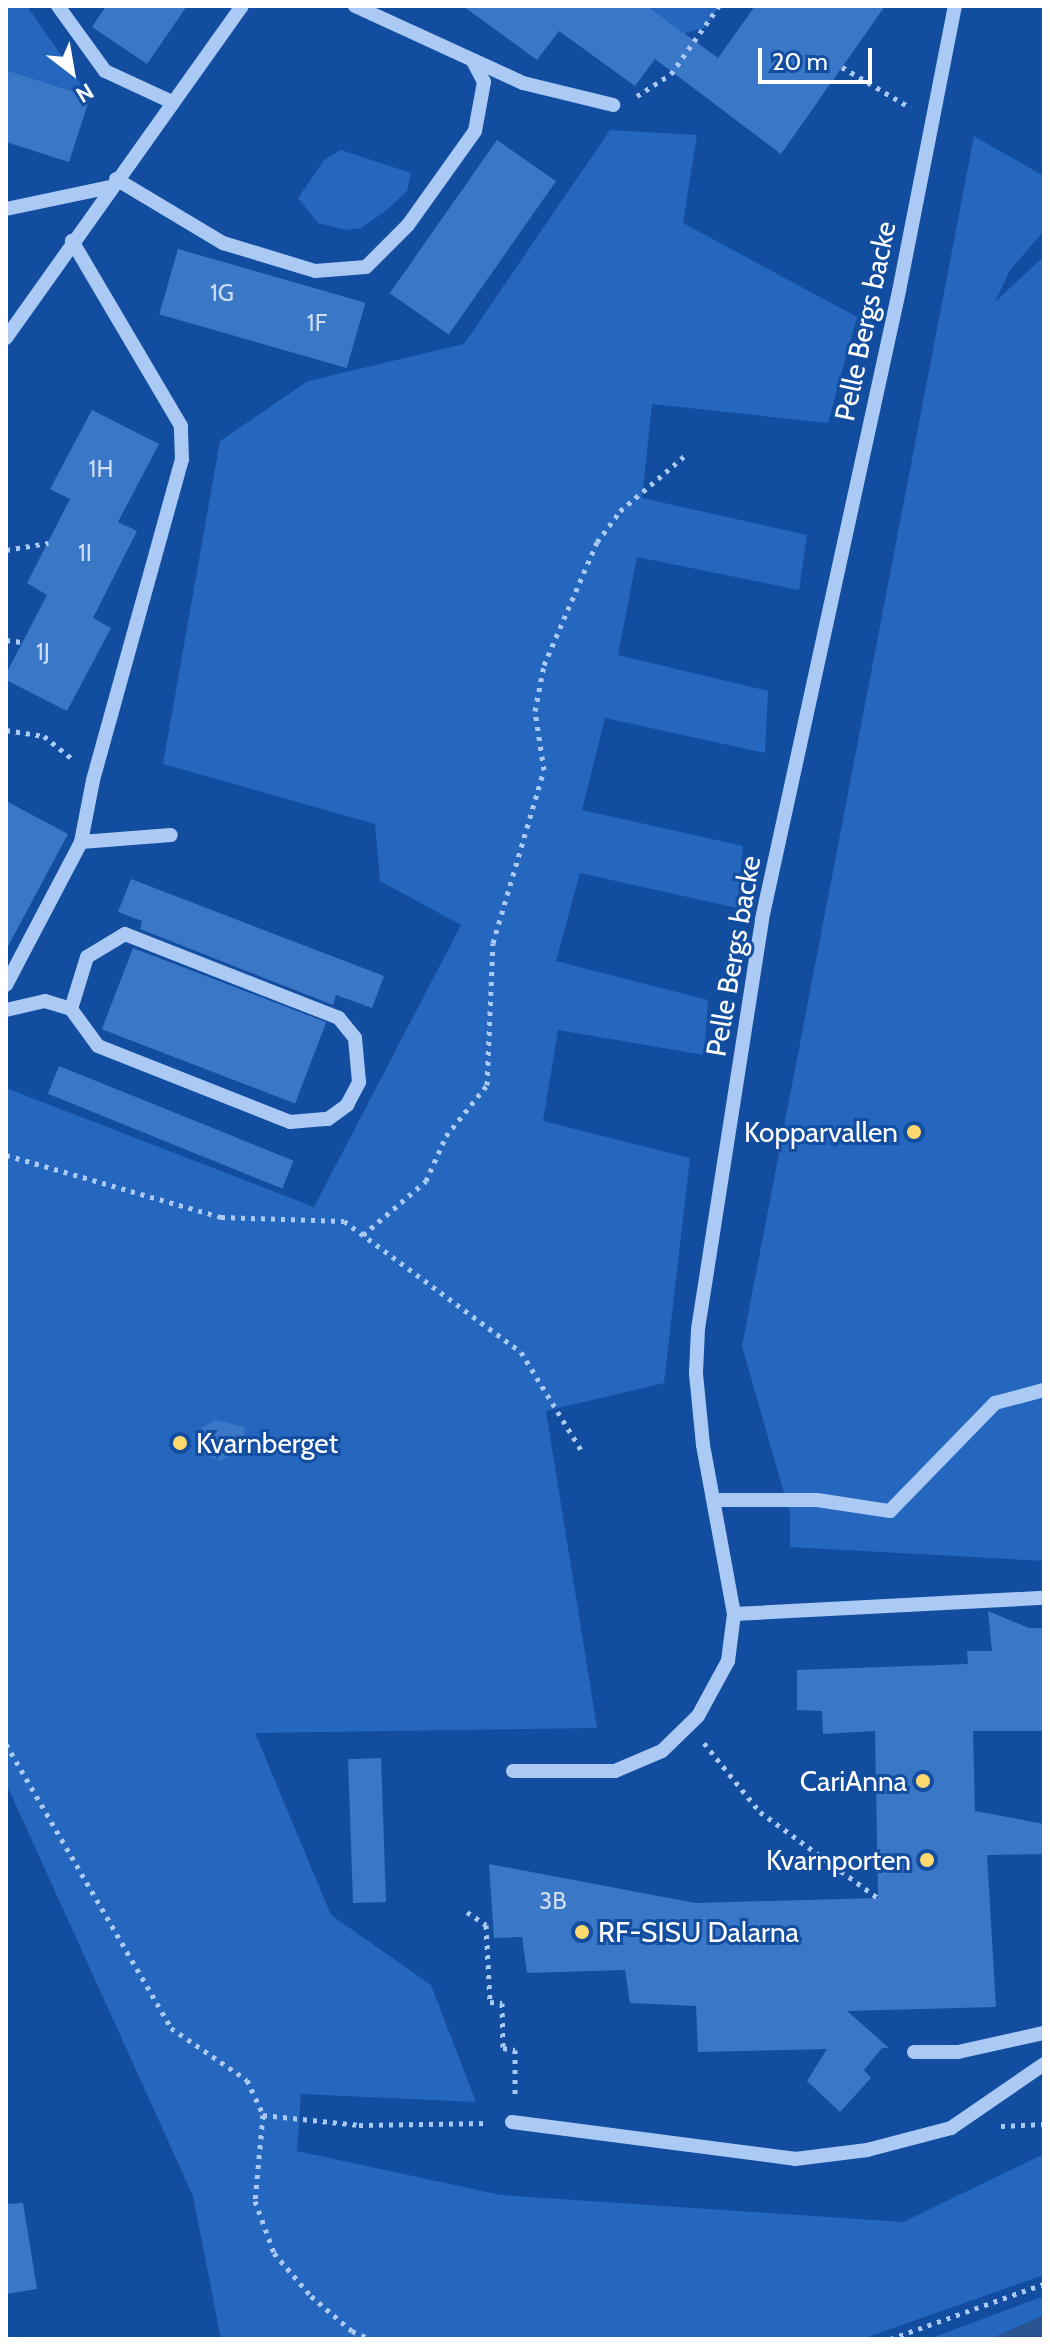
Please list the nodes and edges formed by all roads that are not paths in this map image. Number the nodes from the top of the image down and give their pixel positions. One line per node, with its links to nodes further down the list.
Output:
1 (58, 6): 6 (street)
2 (242, 6): 6 (street)
3 (355, 6): 5 (street)
4 (955, 6): 18 (street, Pelle Bergs backe)
5 (473, 61): 7 (street); 8 (street)
6 (172, 102): 8 (street)
7 (613, 105)
8 (113, 183): 9 (street); 10 (street)
9 (6, 209)
10 (72, 241): 11 (street); 13 (street)
11 (6, 338)
12 (171, 835): 13 (street)
13 (81, 842): 14 (street)
14 (6, 985)
15 (71, 1009): 15 (street); 16 (street)
16 (6, 1010)
17 (1044, 1390): 18 (street)
18 (714, 1500): 20 (street, Pelle Bergs backe)
19 (1044, 1598): 20 (street)
20 (734, 1614): 21 (street, Pelle Bergs backe)
21 (513, 1771)
22 (1044, 2033): 23 (street)
23 (914, 2052)
24 (1044, 2064): 25 (street)
25 (512, 2122)

